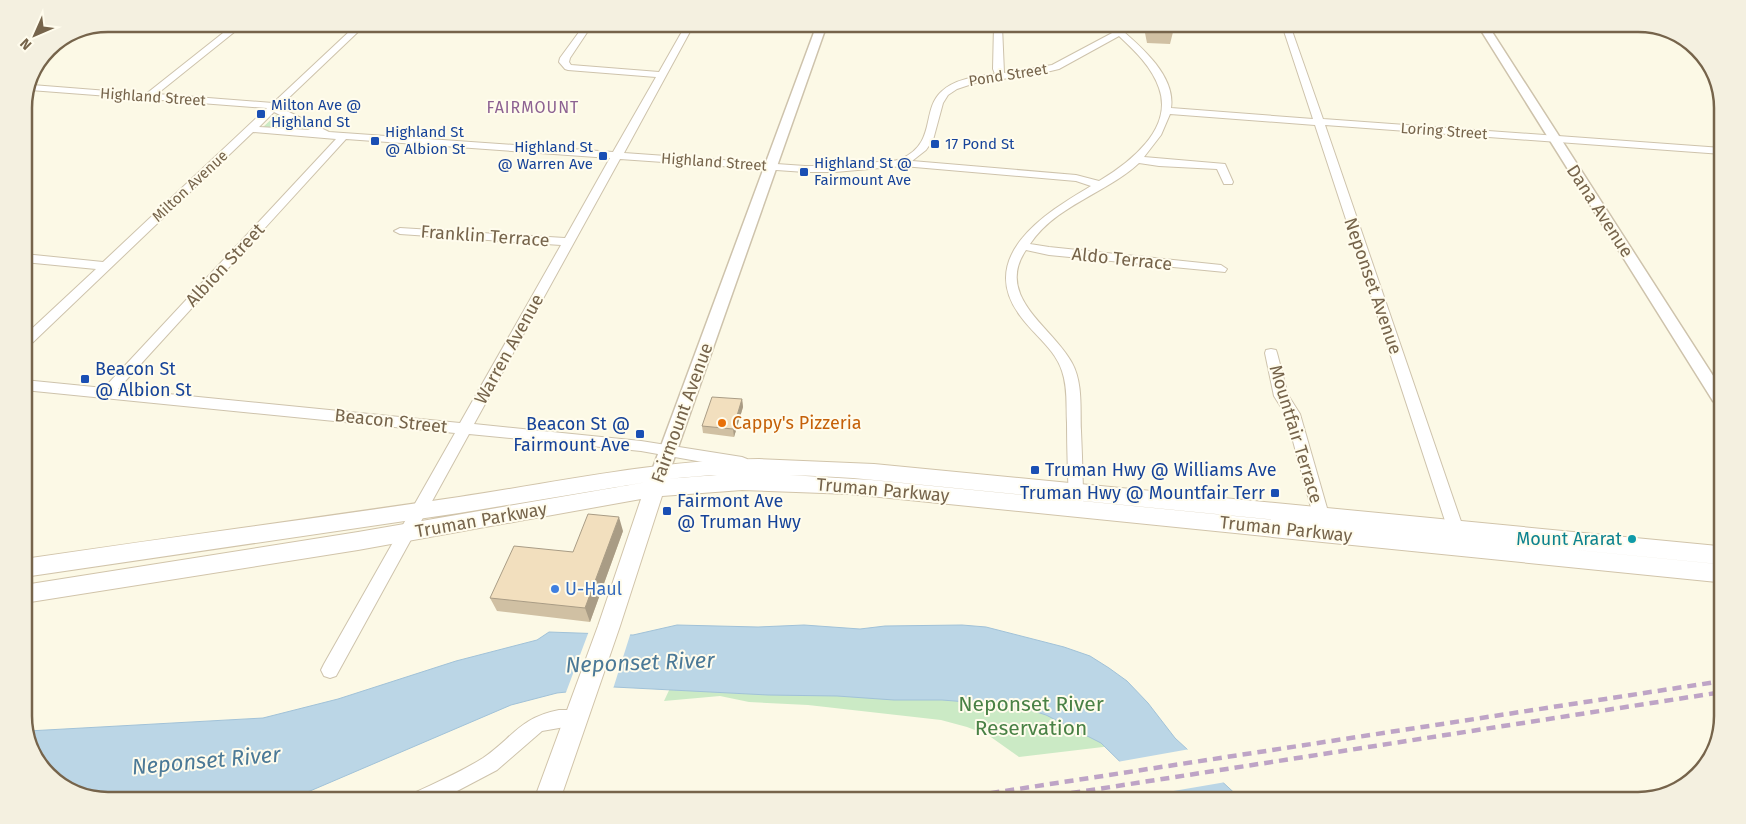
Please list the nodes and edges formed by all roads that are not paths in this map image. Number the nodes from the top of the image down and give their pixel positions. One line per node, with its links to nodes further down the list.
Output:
1 (231, 32): 14 (street)
2 (354, 32): 15 (street, Milton Avenue)
3 (583, 32): 11 (street)
4 (686, 32): 11 (street, Warren Avenue)
5 (819, 32): 26 (street, Fairmount Avenue)
6 (998, 32): 12 (street)
7 (1114, 32): 12 (street, Pond Street)
8 (1118, 32): 16 (street)
9 (1288, 32): 17 (street, Neponset Avenue)
10 (1487, 32): 21 (street, Dana Avenue)
11 (662, 75): 23 (street, Warren Avenue)
12 (1001, 77): 25 (street, Pond Street)
13 (35, 88): 14 (street, Highland Street)
14 (148, 96): 15 (street, Highland Street)
15 (274, 107): 18 (street, Milton Avenue); 19 (street, Highland Street)
16 (1167, 111): 17 (street, Loring Street); 24 (street)
17 (1318, 122): 21 (street, Loring Street); 48 (street, Neponset Avenue)
18 (250, 129): 19 (street, Highland Street); 33 (street, Milton Avenue)
19 (327, 135): 20 (street, Highland Street)
20 (344, 136): 23 (street, Highland Street); 39 (street, Albion Street)
21 (1554, 139): 22 (street, Loring Street); 38 (street, Dana Avenue)
22 (1713, 150)
23 (617, 155): 26 (street, Highland Street); 30 (street, Warren Avenue)
24 (1137, 159): 27 (street); 28 (street)
25 (903, 163): 26 (street, Highland Street); 28 (street, Highland Street)
26 (771, 166): 41 (street, Fairmount Avenue)
27 (1228, 182)
28 (1099, 185): 31 (street)
29 (400, 231): 30 (street, Franklin Terrace)
30 (569, 242): 40 (street, Warren Avenue)
31 (1024, 246): 34 (street, Aldo Terrace); 44 (street)
32 (33, 259): 33 (street)
33 (105, 266): 35 (street, Milton Avenue)
34 (1221, 269)
35 (33, 334)
36 (1271, 353): 46 (street, Mountfair Terrace)
37 (33, 386): 39 (street, Beacon Street)
38 (1713, 388)
39 (106, 394): 40 (street, Beacon Street)
40 (465, 429): 41 (street, Beacon Street); 45 (street, Warren Avenue)
41 (668, 450): 42 (street, Beacon Street); 43 (street, Fairmount Avenue)
42 (757, 466): 43 (main road, Truman Parkway); 44 (main road, Truman Parkway)
43 (657, 482): 44 (main road, Truman Parkway); 45 (main road, Truman Parkway); 47 (main road, Truman Parkway); 56 (main road, Fairmount Avenue)
44 (1076, 501): 46 (main road, Truman Parkway); 48 (main road, Truman Parkway)
45 (419, 510): 47 (street, Warren Avenue); 49 (main road, Truman Parkway)
46 (1321, 515): 48 (main road, Truman Parkway)
47 (407, 533): 53 (main road, Truman Parkway); 55 (street, Warren Avenue)
48 (1458, 537): 50 (main road, Truman Parkway); 52 (main road, Truman Parkway)
49 (125, 552): 51 (main road, Truman Parkway); 53 (main road)
50 (1714, 555)
51 (33, 567)
52 (1714, 573)
53 (114, 580): 54 (main road, Truman Parkway)
54 (33, 593)
55 (330, 670)
56 (578, 711): 57 (street); 58 (main road, Fairmount Avenue)
57 (437, 792)
58 (551, 792)

